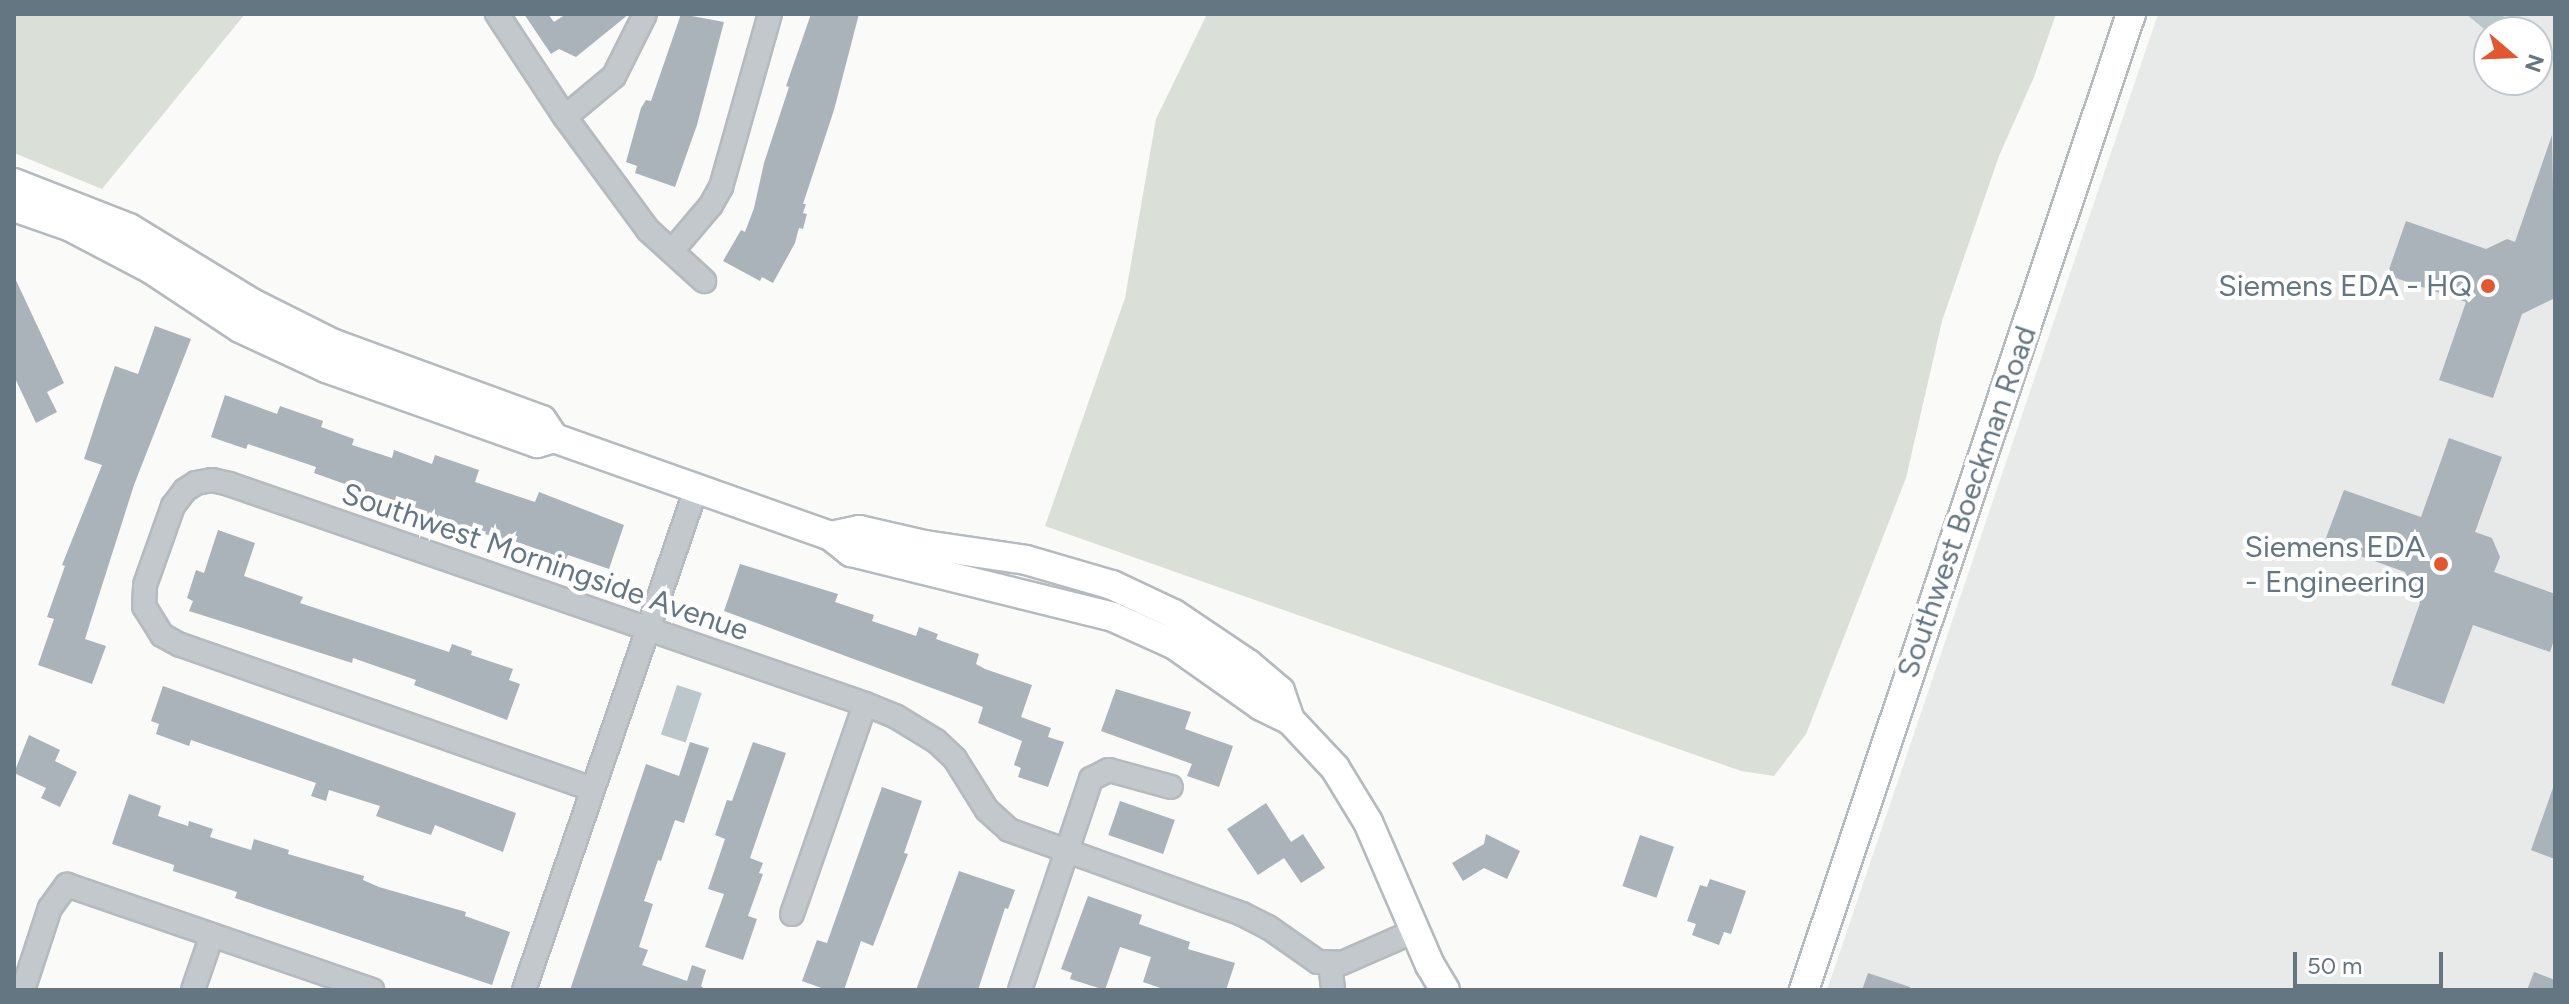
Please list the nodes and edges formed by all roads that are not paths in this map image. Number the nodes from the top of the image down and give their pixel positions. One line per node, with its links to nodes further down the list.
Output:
1 (497, 14): 5 (street)
2 (645, 14): 5 (street)
3 (770, 14): 8 (street)
4 (2131, 14): 28 (main road, Southwest Boeckman Road)
5 (565, 117): 8 (street)
6 (14, 183): 10 (main road)
7 (14, 207): 10 (main road)
8 (672, 251): 9 (street)
9 (704, 281)
10 (554, 438): 11 (main road)
11 (696, 489): 12 (street); 18 (main road)
12 (646, 629): 13 (street, Southwest Morningside Avenue); 15 (street); 15 (street, Southwest Morningside Avenue)
13 (865, 704): 16 (street, Southwest Morningside Avenue); 17 (street)
14 (1171, 787): 16 (street)
15 (592, 789): 24 (street)
16 (1066, 852): 20 (street, Southwest Morningside Avenue); 25 (street)
17 (792, 914)
18 (1415, 931): 20 (street); 27 (main road)
19 (212, 935): 21 (street); 22 (street); 23 (street)
20 (1330, 964): 26 (street)
21 (23, 990)
22 (193, 990)
23 (372, 990)
24 (524, 990)
25 (1020, 990)
26 (1333, 990)
27 (1445, 990)
28 (1804, 990)

